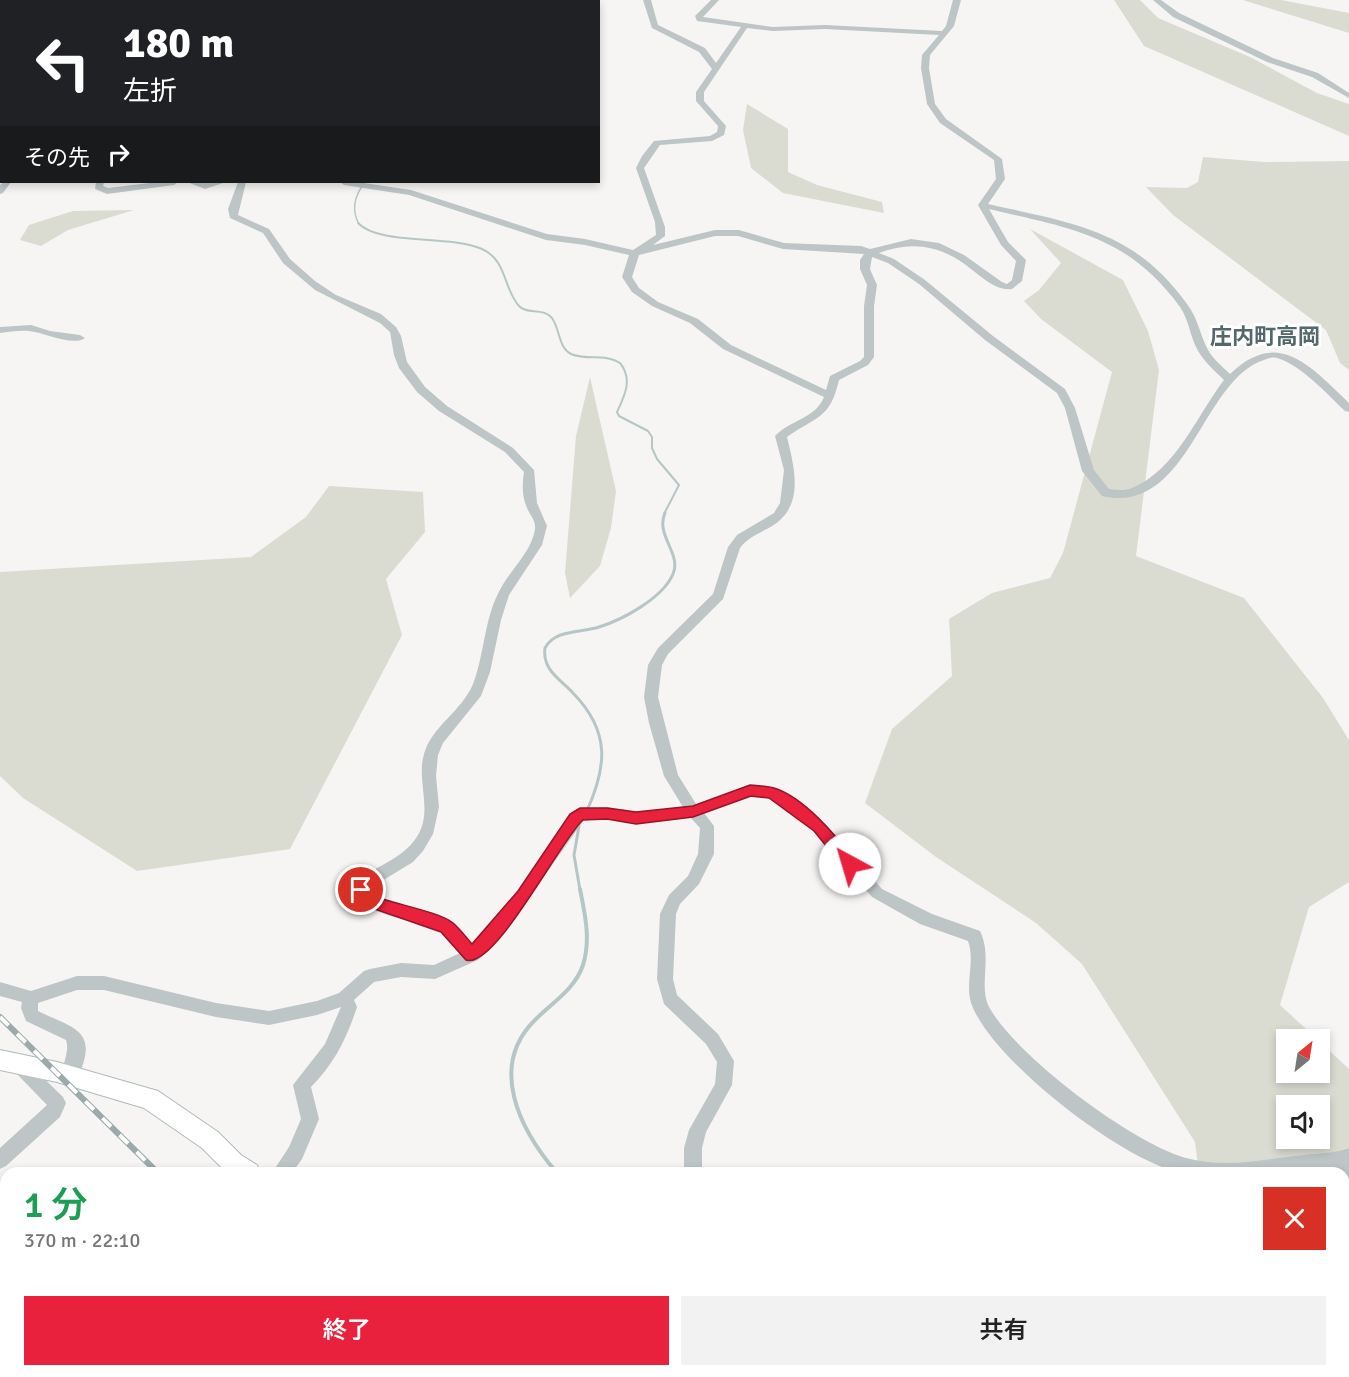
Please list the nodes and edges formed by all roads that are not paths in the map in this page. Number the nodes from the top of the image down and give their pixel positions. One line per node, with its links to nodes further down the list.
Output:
1 (647, 0): 7 (street)
2 (715, 0): 5 (street)
3 (957, 0): 6 (street)
4 (1157, 0): 8 (street)
5 (745, 26): 6 (street); 7 (street)
6 (943, 33): 15 (street)
7 (717, 69): 16 (street)
8 (1349, 96)
9 (100, 183): 10 (street)
10 (166, 183)
11 (194, 183): 12 (street)
12 (218, 183)
13 (242, 183): 24 (street)
14 (350, 183): 16 (street)
15 (982, 205): 17 (street); 20 (street)
16 (635, 253): 17 (street); 21 (street)
17 (869, 253): 20 (street); 21 (street)
18 (0, 330): 19 (street)
19 (80, 338)
20 (1229, 379): 22 (street)
21 (830, 396): 23 (street)
22 (1349, 409)
23 (693, 812): 24 (street); 34 (street); 35 (street)
24 (472, 955): 27 (street)
25 (0, 989): 26 (street)
26 (31, 998): 27 (street); 29 (street)
27 (345, 998): 33 (street)
28 (9, 1062): 29 (main road); 31 (street)
29 (70, 1076): 32 (main road)
30 (1346, 1159): 36 (street)
31 (0, 1160)
32 (239, 1167)
33 (286, 1167)
34 (693, 1167)
35 (1194, 1167)
36 (1287, 1167)

